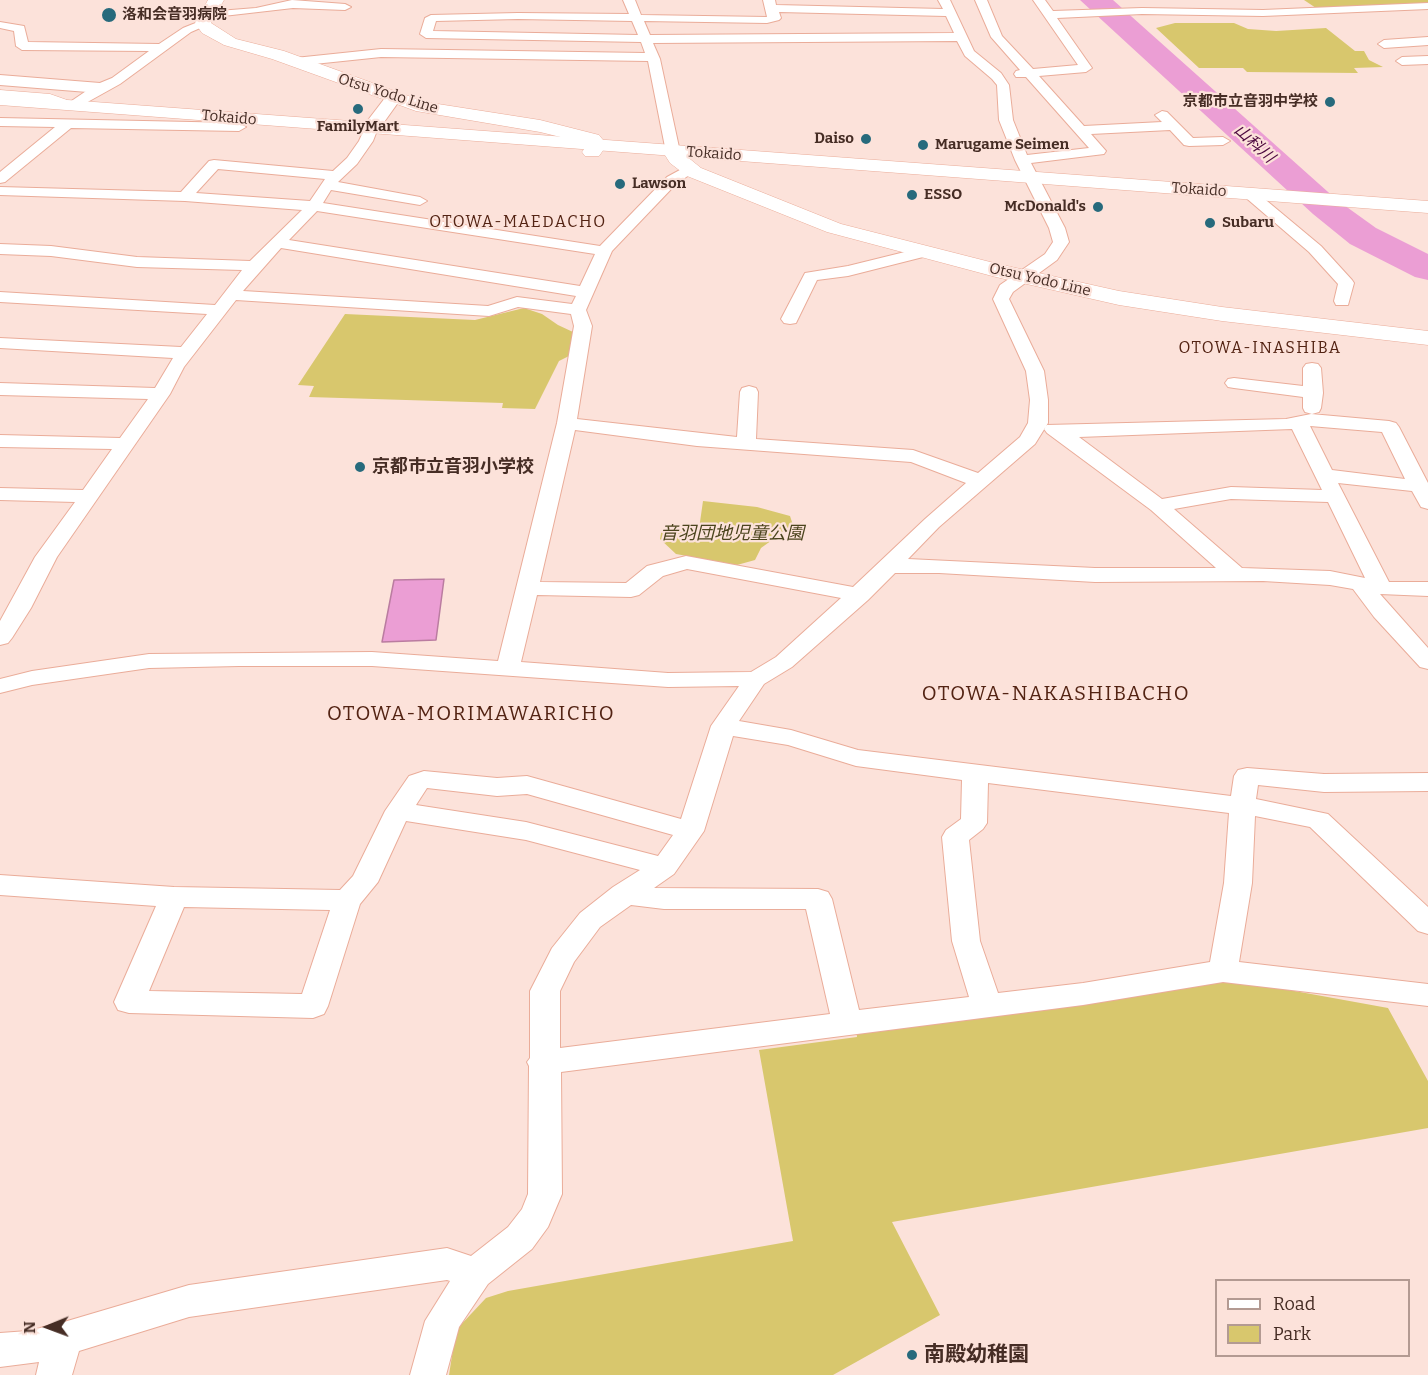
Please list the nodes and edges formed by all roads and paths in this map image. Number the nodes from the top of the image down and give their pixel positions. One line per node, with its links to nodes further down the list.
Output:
1 (216, 0): 14 (main road)
2 (944, 0): 11 (street)
3 (981, 0): 26 (street)
4 (1038, 0): 12 (street)
5 (625, 2): 15 (street)
6 (296, 3): 10 (street); 14 (street)
7 (771, 4): 11 (street); 15 (street)
8 (540, 6): 13 (street)
9 (1428, 6): 12 (street)
10 (346, 8)
11 (949, 12): 17 (street)
12 (1049, 15): 26 (street)
13 (525, 16): 15 (street); 18 (street)
14 (205, 19): 21 (street); 24 (main road, Otsu Yodo Line)
15 (636, 19): 18 (street)
16 (0, 25): 21 (street)
17 (960, 38): 18 (street); 27 (street)
18 (647, 39): 22 (street)
19 (1428, 41): 20 (street)
20 (1384, 44)
21 (162, 48): 29 (street)
22 (653, 57): 24 (street); 45 (street)
23 (1428, 60): 25 (street)
24 (295, 62): 30 (main road, Otsu Yodo Line)
25 (1402, 62)
26 (1030, 73): 27 (street); 39 (street)
27 (997, 76): 46 (street)
28 (0, 80): 29 (street)
29 (100, 88): 32 (street)
30 (394, 97): 40 (street); 42 (main road, Otsu Yodo Line)
31 (0, 98): 32 (main road, Tokaido)
32 (68, 104): 40 (main road, Tokaido)
33 (0, 109): 38 (main road, Tokaido)
34 (1159, 111): 37 (street)
35 (0, 122): 36 (street)
36 (67, 124): 38 (street); 44 (street)
37 (1173, 126): 39 (street); 41 (street)
38 (239, 127): 40 (main road, Tokaido)
39 (1081, 130): 46 (street)
40 (369, 132): 42 (main road, Tokaido); 48 (street)
41 (1223, 141)
42 (595, 149): 45 (main road, Tokaido)
43 (11, 153): 44 (street)
44 (32, 153): 47 (street)
45 (680, 160): 49 (main road, Tokaido); 60 (street); 61 (main road, Otsu Yodo Line)
46 (1022, 160): 49 (street)
47 (0, 179)
48 (331, 180): 51 (street); 53 (street); 55 (street)
49 (1035, 183): 52 (main road, Tokaido); 63 (street)
50 (0, 191): 51 (street)
51 (184, 197): 55 (street)
52 (1255, 198): 54 (main road, Tokaido); 67 (street)
53 (420, 201)
54 (1347, 205): 56 (main road, Tokaido); 57 (main road, Tokaido)
55 (314, 206): 58 (street); 60 (street)
56 (1428, 207)
57 (1428, 215)
58 (277, 243): 62 (street); 64 (street)
59 (0, 249): 62 (street)
60 (604, 251): 64 (street)
61 (926, 252): 63 (main road, Otsu Yodo Line); 70 (street)
62 (254, 266): 65 (street)
63 (1024, 277): 71 (main road, Otsu Yodo Line); 82 (street)
64 (585, 291): 69 (street)
65 (230, 295): 68 (street); 69 (street)
66 (0, 297): 68 (street)
67 (1342, 301)
68 (219, 310): 73 (street)
69 (578, 310): 81 (street)
70 (790, 319)
71 (1428, 338)
72 (0, 343): 73 (street)
73 (187, 353): 79 (street)
74 (1312, 368): 78 (street)
75 (1234, 383): 78 (street)
76 (0, 389): 79 (street)
77 (749, 392): 86 (street)
78 (1314, 393): 80 (street)
79 (161, 394): 85 (street)
80 (1305, 422): 83 (street); 87 (street); 89 (street)
81 (567, 423): 86 (street); 98 (street)
82 (1038, 423): 83 (street); 88 (street)
83 (1061, 432): 94 (street)
84 (0, 441): 85 (street)
85 (126, 444): 91 (street)
86 (746, 444): 88 (street)
87 (1324, 475): 89 (street); 92 (street)
88 (980, 482): 95 (street)
89 (1417, 486): 93 (street)
90 (0, 494): 91 (street)
91 (89, 496): 101 (street)
92 (1333, 496): 94 (street); 97 (street)
93 (1428, 503)
94 (1158, 506): 96 (street)
95 (889, 566): 96 (street); 100 (street)
96 (1235, 573): 97 (street)
97 (1371, 586): 99 (street); 102 (street)
98 (527, 588): 100 (street); 103 (street)
99 (1428, 589)
100 (860, 595): 104 (street)
101 (0, 638)
102 (1428, 662)
103 (508, 669): 104 (street); 105 (street)
104 (756, 679): 106 (street)
105 (0, 686)
106 (723, 726): 107 (street); 111 (street)
107 (975, 774): 109 (street); 120 (street)
108 (1428, 782): 109 (street)
109 (1242, 807): 117 (street); 118 (street)
110 (398, 811): 111 (street); 112 (street); 116 (street)
111 (691, 831): 112 (street)
112 (664, 867): 114 (street)
113 (0, 885): 115 (street)
114 (623, 894): 121 (street); 122 (street)
115 (174, 897): 116 (street); 116 (street)
116 (347, 900)
117 (1428, 924)
118 (1222, 971): 119 (street); 120 (street)
119 (1428, 995)
120 (987, 1005): 121 (street)
121 (847, 1024): 122 (street)
122 (543, 1062): 123 (street)
123 (476, 1273): 124 (street); 127 (street)
124 (64, 1339): 125 (street); 126 (street)
125 (0, 1350)
126 (54, 1375)
127 (428, 1375)

